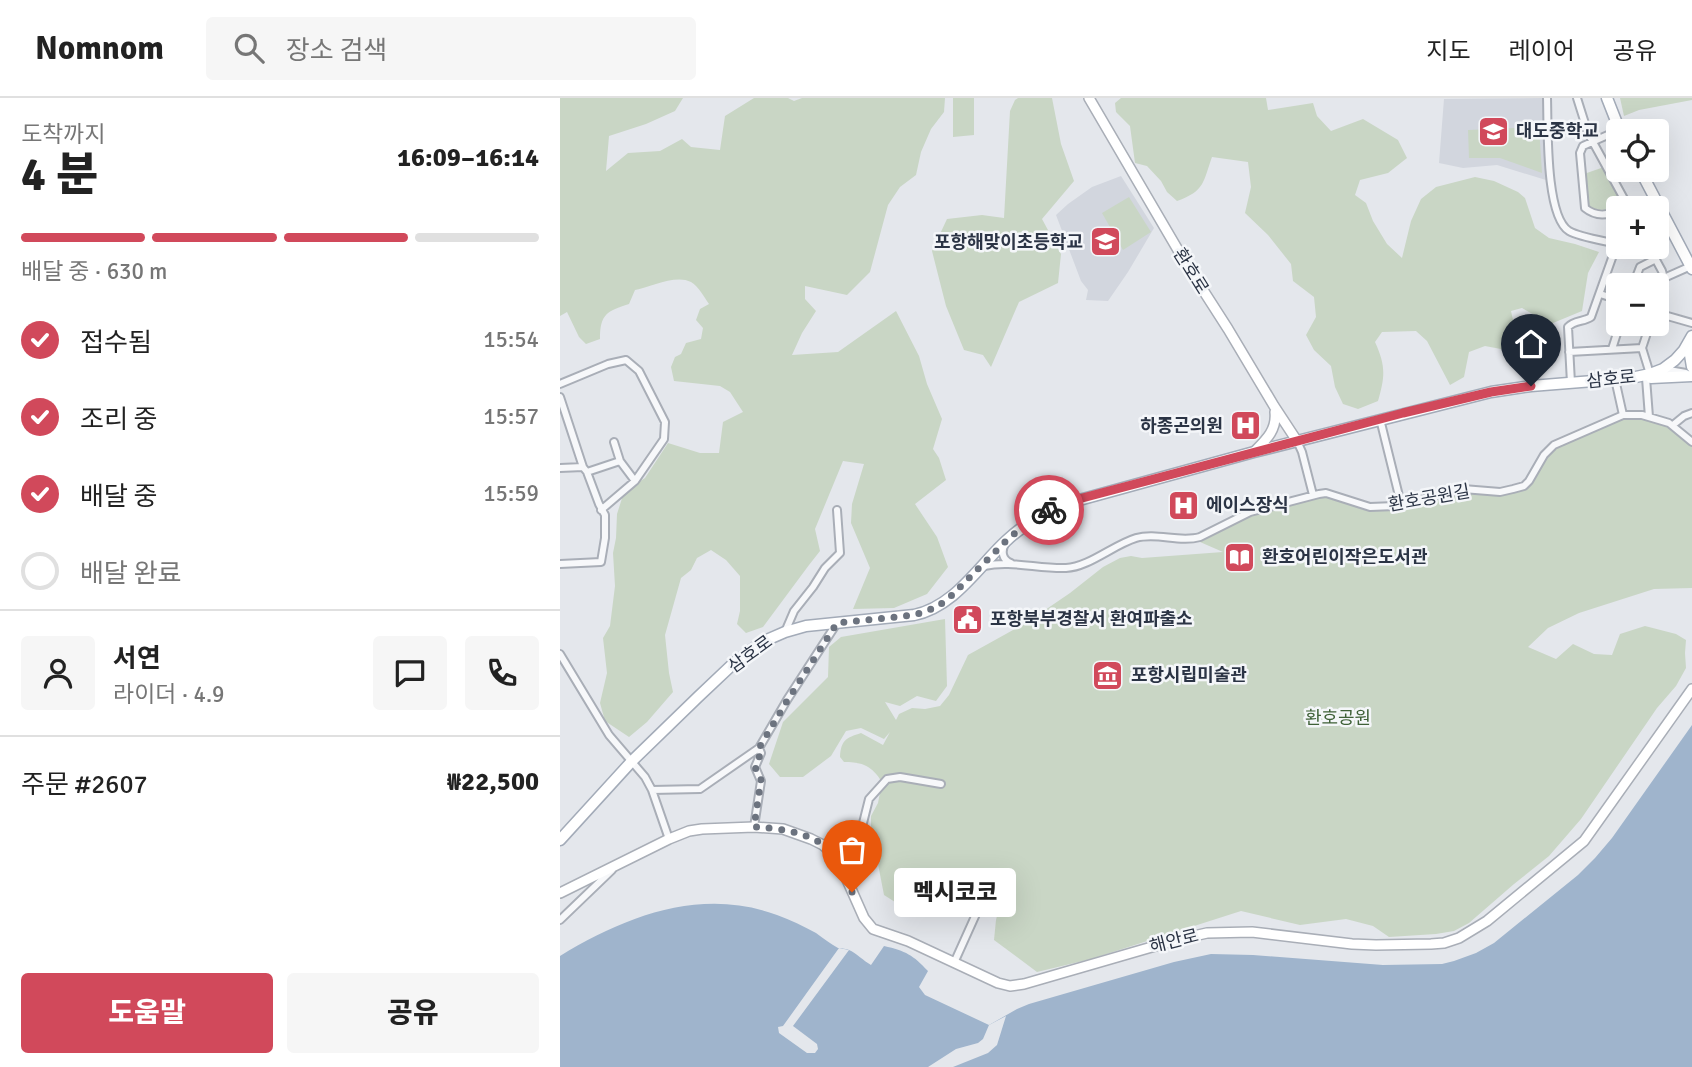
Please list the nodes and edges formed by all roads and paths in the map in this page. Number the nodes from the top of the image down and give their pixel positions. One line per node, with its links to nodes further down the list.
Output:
1 (1089, 98): 36 (street, 환호로)
2 (1547, 98): 11 (street)
3 (1577, 98): 7 (street)
4 (1607, 98): 5 (main road)
5 (1615, 119)
6 (1606, 135): 7 (street)
7 (1592, 141): 8 (street); 9 (street)
8 (1618, 196)
9 (1606, 216)
10 (1669, 233): 14 (main road)
11 (1606, 241)
12 (1613, 259): 18 (street)
13 (1656, 259): 15 (street); 16 (street)
14 (1691, 267): 17 (street)
15 (1637, 273)
16 (1662, 273)
17 (1669, 276)
18 (1600, 294): 19 (street); 27 (street)
19 (1606, 296)
20 (1669, 316): 21 (street)
21 (1692, 323)
22 (1616, 336): 26 (street)
23 (1646, 336): 25 (street)
24 (1690, 340): 28 (main road); 29 (main road, 삼호로)
25 (1642, 348): 26 (street); 31 (street)
26 (1612, 349): 27 (street)
27 (1569, 352): 33 (street)
28 (1692, 367)
29 (1663, 369): 30 (street); 31 (main road, 삼호로)
30 (1692, 375): 31 (main road, 삼호로)
31 (1648, 376): 32 (main road, 삼호로); 39 (street)
32 (1615, 379): 33 (main road, 삼호로); 38 (street)
33 (1571, 383): 40 (main road, 삼호로)
34 (560, 384): 49 (street)
35 (560, 397): 48 (street)
36 (1274, 407): 42 (street, 환호로); 45 (street)
37 (1692, 413): 41 (street)
38 (1623, 415): 39 (street, 환호공원길); 51 (street, 환호공원길)
39 (1649, 417): 41 (street, 환호공원길)
40 (1380, 419): 42 (main road, 삼호로); 51 (street)
41 (1673, 425): 44 (street, 환호공원길)
42 (1297, 441): 45 (main road, 삼호로); 50 (street)
43 (614, 442): 46 (street)
44 (1692, 442)
45 (1254, 452): 54 (main road, 삼호로)
46 (620, 461): 48 (street); 49 (street)
47 (560, 468): 48 (street)
48 (585, 470): 52 (street)
49 (635, 481): 52 (street)
50 (1313, 495): 51 (street, 환호공원길); 56 (street, 환호공원길)
51 (1401, 504)
52 (601, 510): 55 (street)
53 (837, 510): 59 (street)
54 (1006, 541): 56 (street); 57 (main road, 삼호로)
55 (560, 564)
56 (1013, 564): 57 (street, 환호공원길)
57 (980, 567): 58 (main road, 삼호로)
58 (837, 623): 59 (main road, 삼호로); 64 (street)
59 (785, 632): 65 (main road, 삼호로)
60 (560, 654): 61 (street)
61 (569, 670): 62 (street); 65 (street)
62 (560, 673)
63 (1692, 689): 76 (street, 해안로)
64 (759, 748): 67 (street); 68 (street)
65 (632, 761): 67 (street); 70 (main road, 삼호로)
66 (941, 784): 71 (street)
67 (652, 790): 69 (street)
68 (754, 827): 69 (street, 해안로); 71 (street, 해안로)
69 (670, 839): 72 (street, 해안로)
70 (560, 840)
71 (838, 860): 76 (street, 해안로)
72 (619, 864): 74 (street, 해안로); 75 (street, 해안로)
73 (990, 883): 76 (street)
74 (560, 893)
75 (560, 920)
76 (954, 963)

